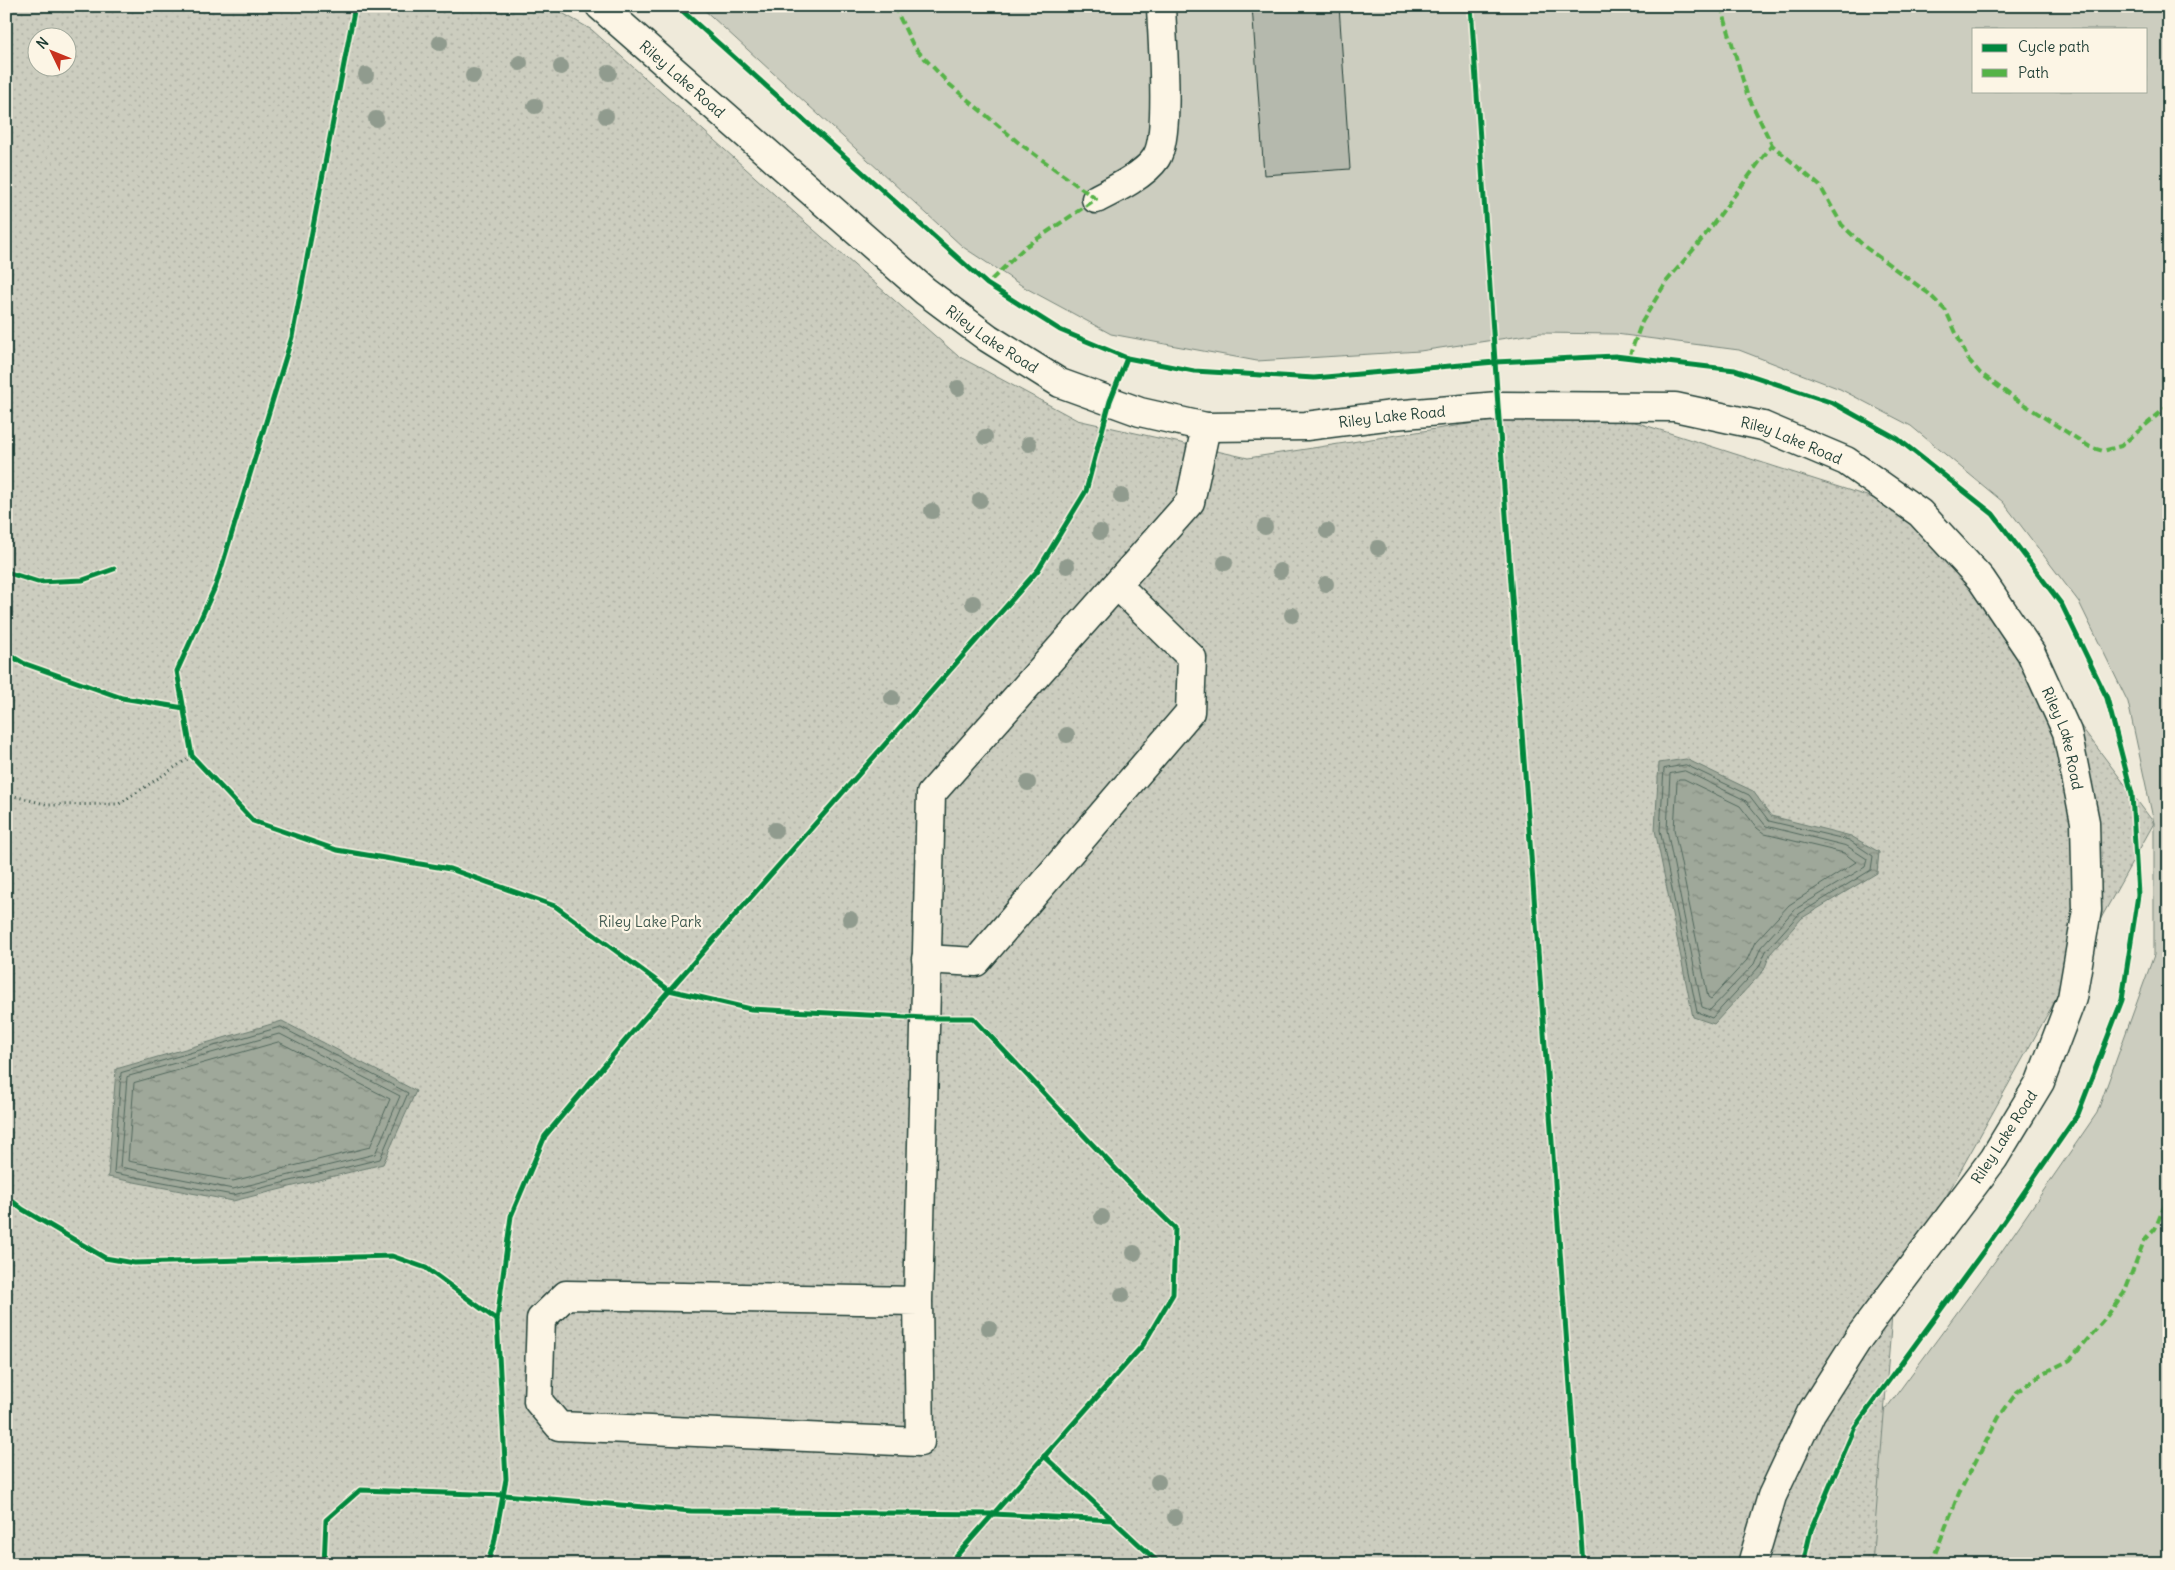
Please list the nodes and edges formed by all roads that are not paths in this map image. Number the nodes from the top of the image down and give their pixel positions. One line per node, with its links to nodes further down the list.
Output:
1 (600, 6): 4 (street, Riley Lake Road)
2 (1161, 6): 3 (street)
3 (1096, 199)
4 (1206, 427): 5 (street); 8 (street, Riley Lake Road)
5 (1117, 585): 6 (street); 6 (street)
6 (926, 959): 7 (street)
7 (918, 1300): 7 (street)
8 (1752, 1564)

